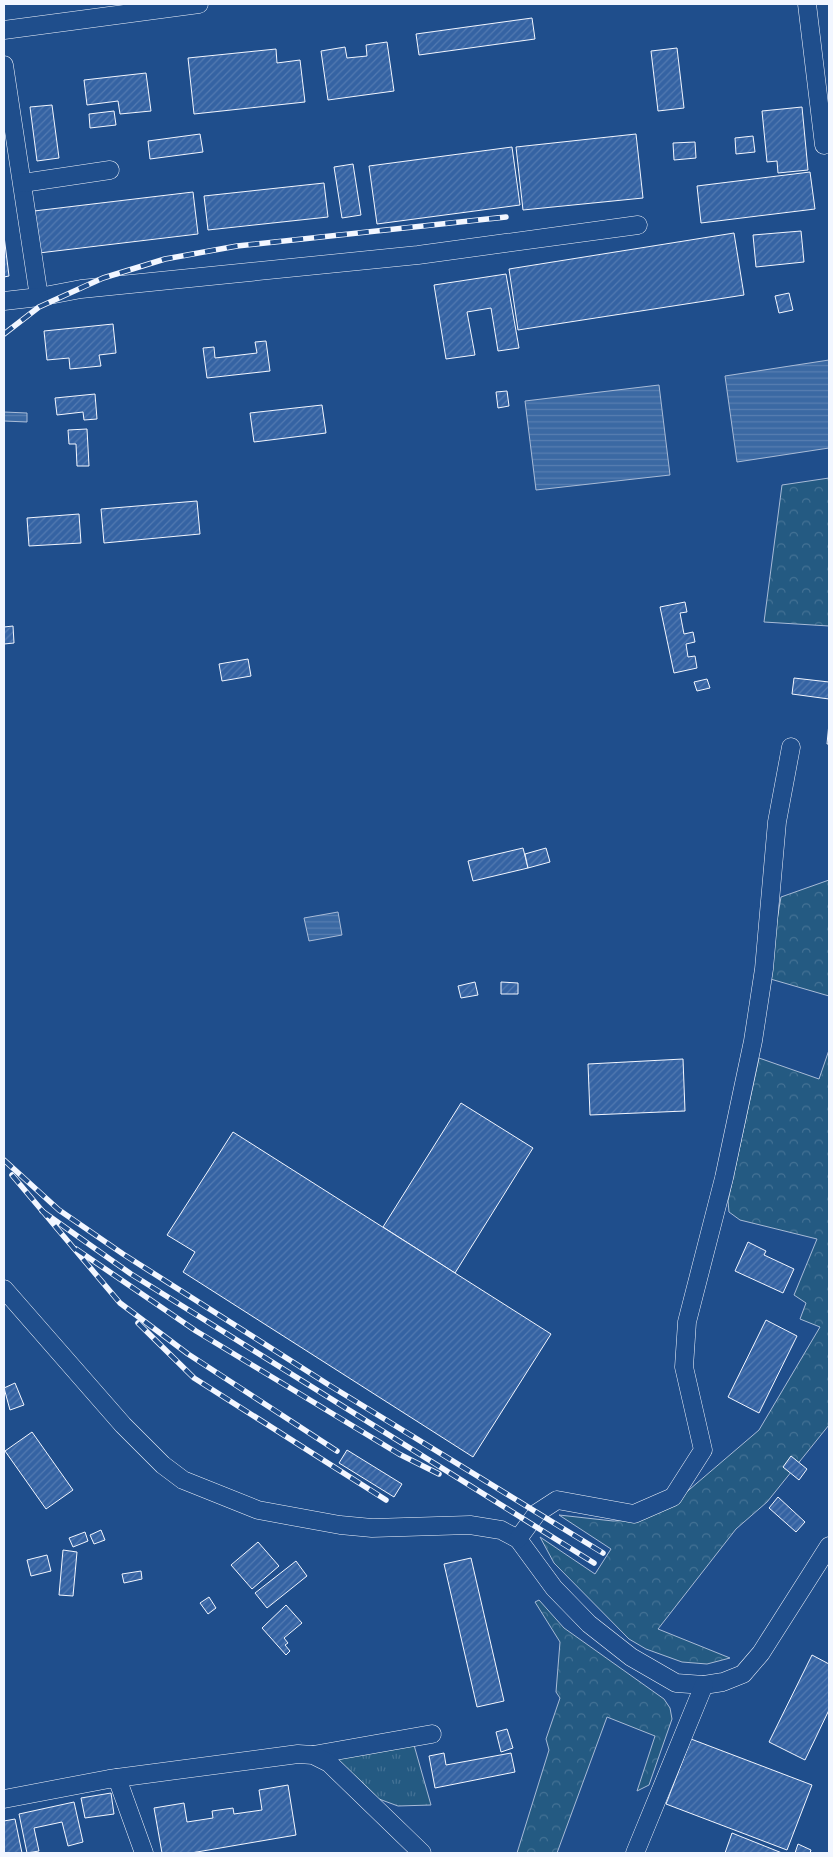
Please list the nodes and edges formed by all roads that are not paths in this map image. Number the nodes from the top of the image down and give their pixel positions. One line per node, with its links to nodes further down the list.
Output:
1 (199, 4): 3 (street)
2 (807, 4): 5 (street)
3 (4, 30)
4 (4, 65): 7 (street)
5 (824, 145)
6 (110, 170): 7 (street)
7 (23, 183): 9 (street)
8 (638, 225): 9 (street)
9 (39, 297): 10 (street)
10 (4, 301)
11 (791, 747): 13 (street)
12 (4, 1289): 13 (street)
13 (518, 1540): 15 (street)
14 (829, 1546): 15 (street)
15 (704, 1685): 22 (street)
16 (432, 1734): 17 (street)
17 (313, 1755): 18 (street); 21 (street)
18 (117, 1778): 19 (street); 20 (street)
19 (4, 1799)
20 (144, 1853)
21 (422, 1853)
22 (635, 1853)

